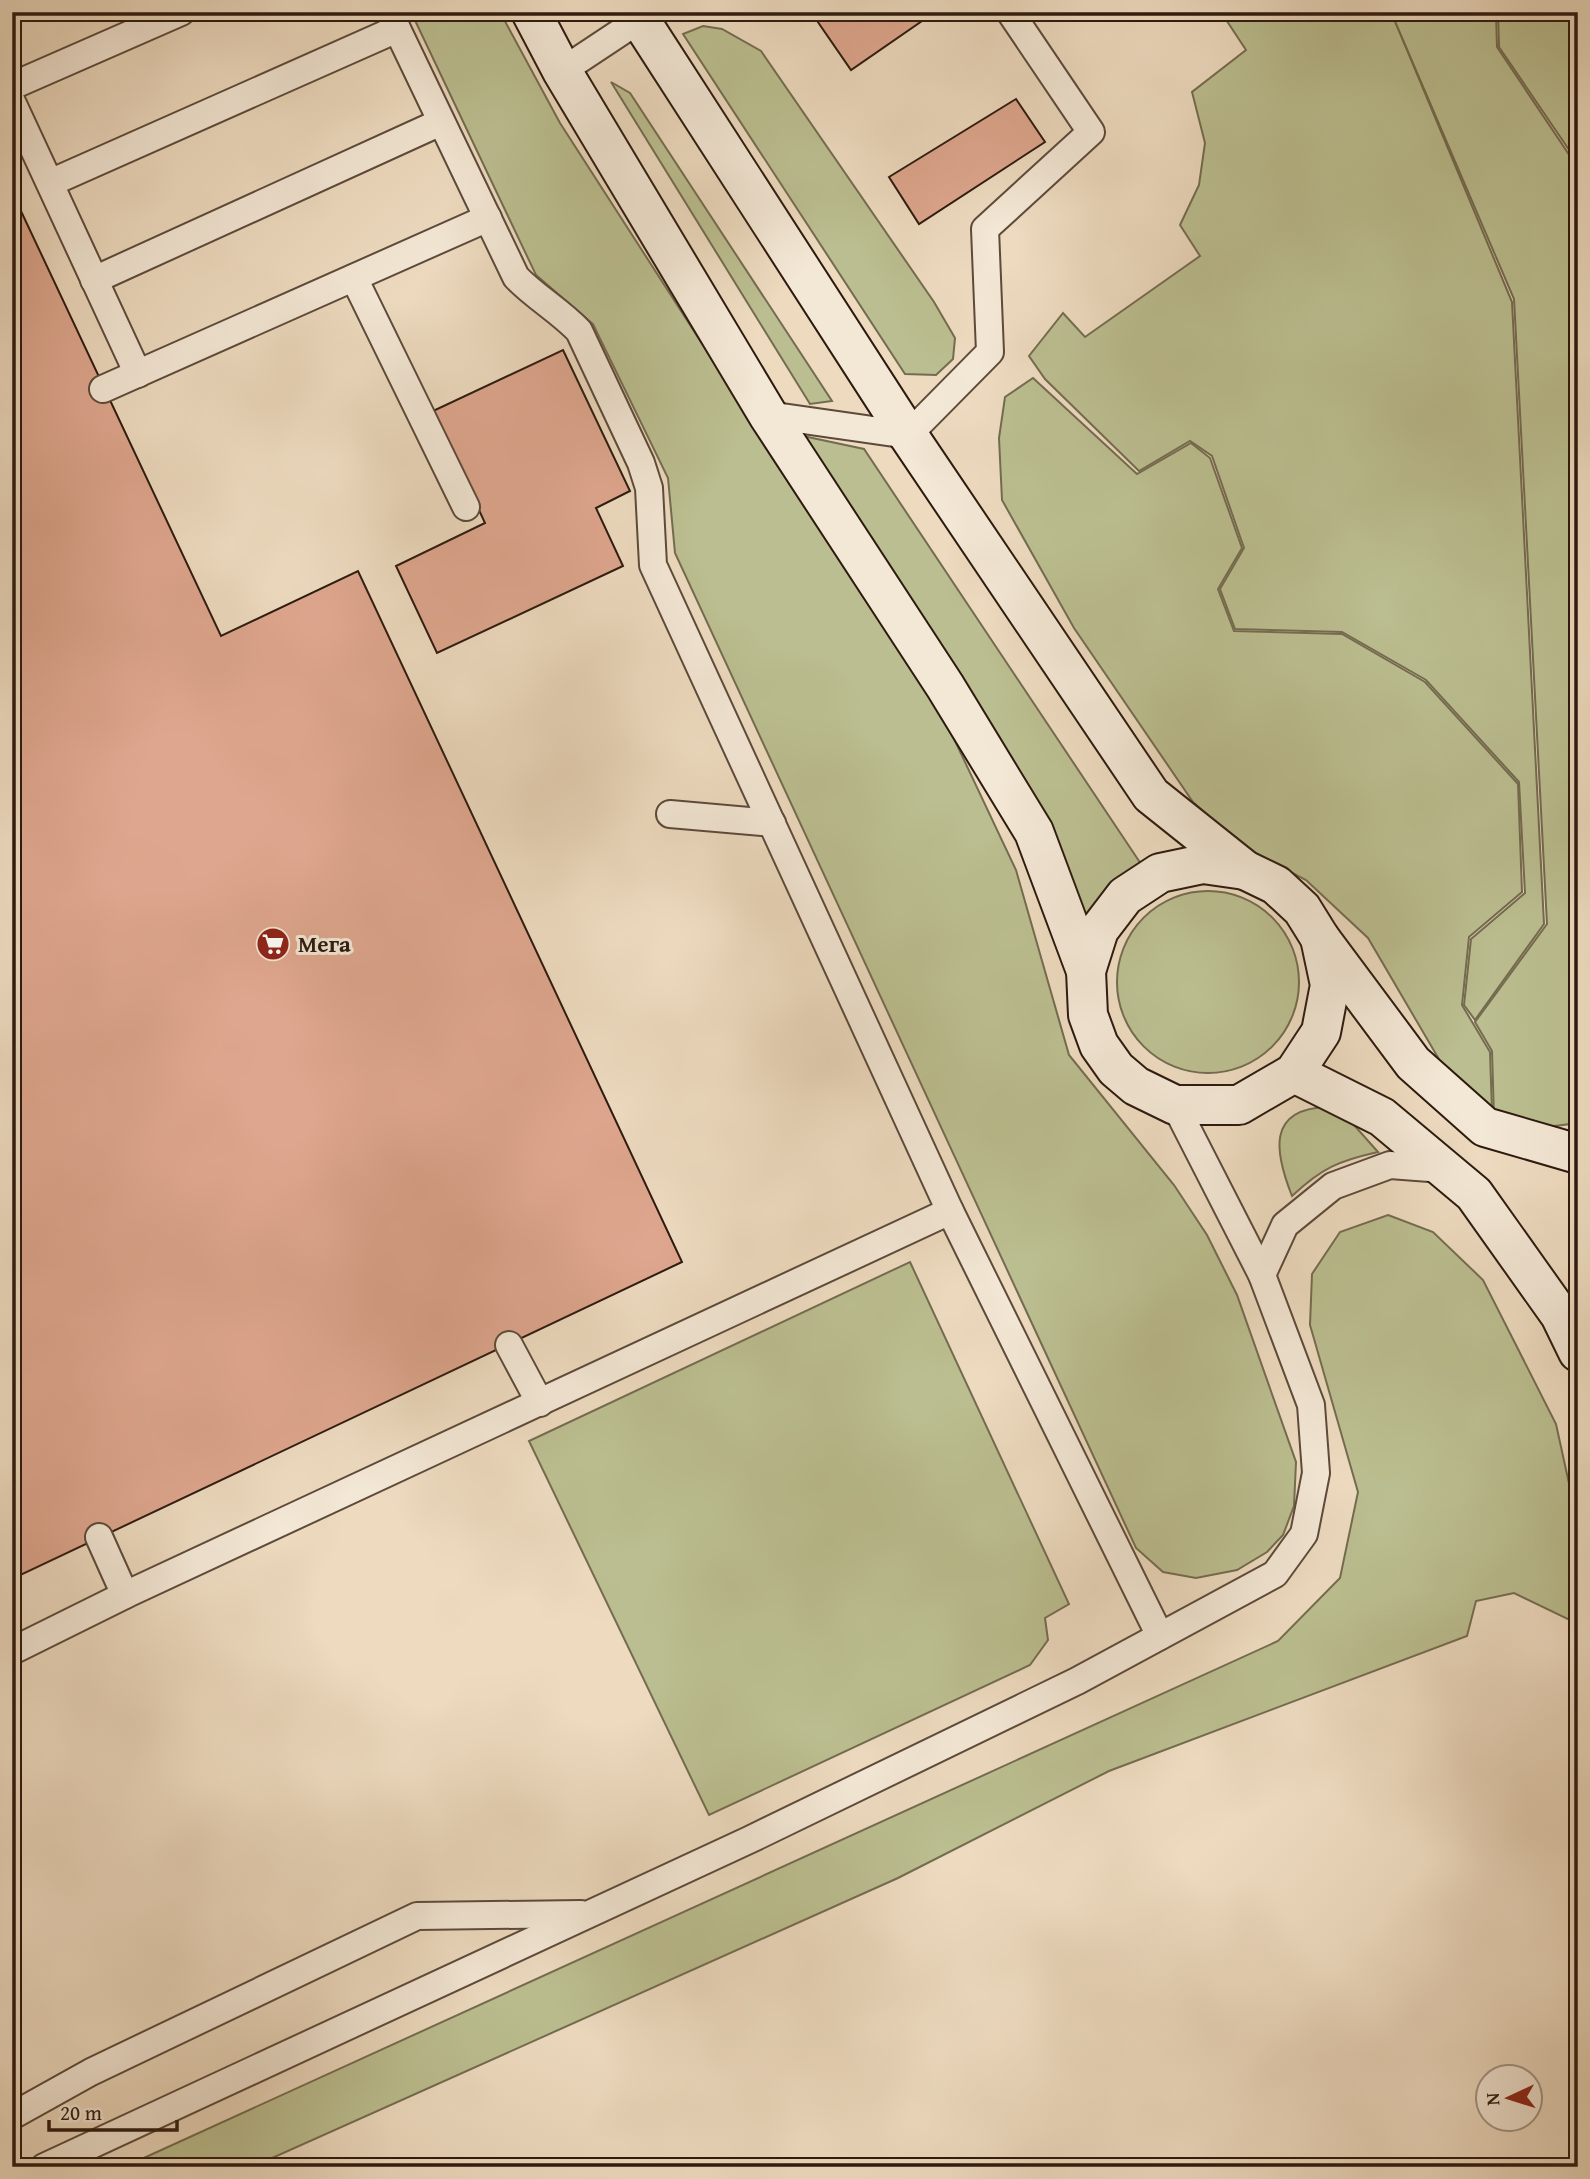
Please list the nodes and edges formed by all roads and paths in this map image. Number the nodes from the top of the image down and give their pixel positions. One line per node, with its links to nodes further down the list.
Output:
1 (181, 12): 7 (lane)
2 (531, 12): 6 (main road)
3 (1010, 12): 17 (lane)
4 (642, 15): 6 (lane); 17 (main road)
5 (393, 21): 9 (lane); 10 (lane)
6 (562, 71): 16 (main road)
7 (12, 86)
8 (12, 102): 10 (lane)
9 (442, 122): 11 (lane); 13 (lane)
10 (50, 183): 13 (lane)
11 (488, 218): 12 (lane); 20 (lane)
12 (354, 278): 14 (lane); 18 (lane)
13 (94, 280): 14 (lane)
14 (138, 374): 15 (lane)
15 (103, 389)
16 (768, 415): 17 (lane); 23 (main road)
17 (908, 435): 21 (main road)
18 (466, 507)
19 (670, 814): 20 (lane)
20 (772, 823): 28 (lane)
21 (1245, 870): 22 (main road); 23 (main road)
22 (1320, 938): 24 (main road); 26 (main road)
23 (1086, 971): 25 (main road)
24 (1294, 1073): 25 (main road); 27 (main road)
25 (1175, 1105): 29 (lane)
26 (1578, 1154)
27 (1443, 1169): 29 (lane); 31 (main road)
28 (950, 1211): 32 (lane); 35 (lane)
29 (1262, 1275): 35 (lane)
30 (509, 1345): 32 (lane)
31 (1578, 1352)
32 (540, 1403): 34 (lane)
33 (99, 1537): 34 (lane)
34 (125, 1595): 36 (lane)
35 (1160, 1636): 37 (lane)
36 (12, 1651)
37 (590, 1914): 38 (lane); 39 (lane)
38 (12, 2116)
39 (44, 2167)

